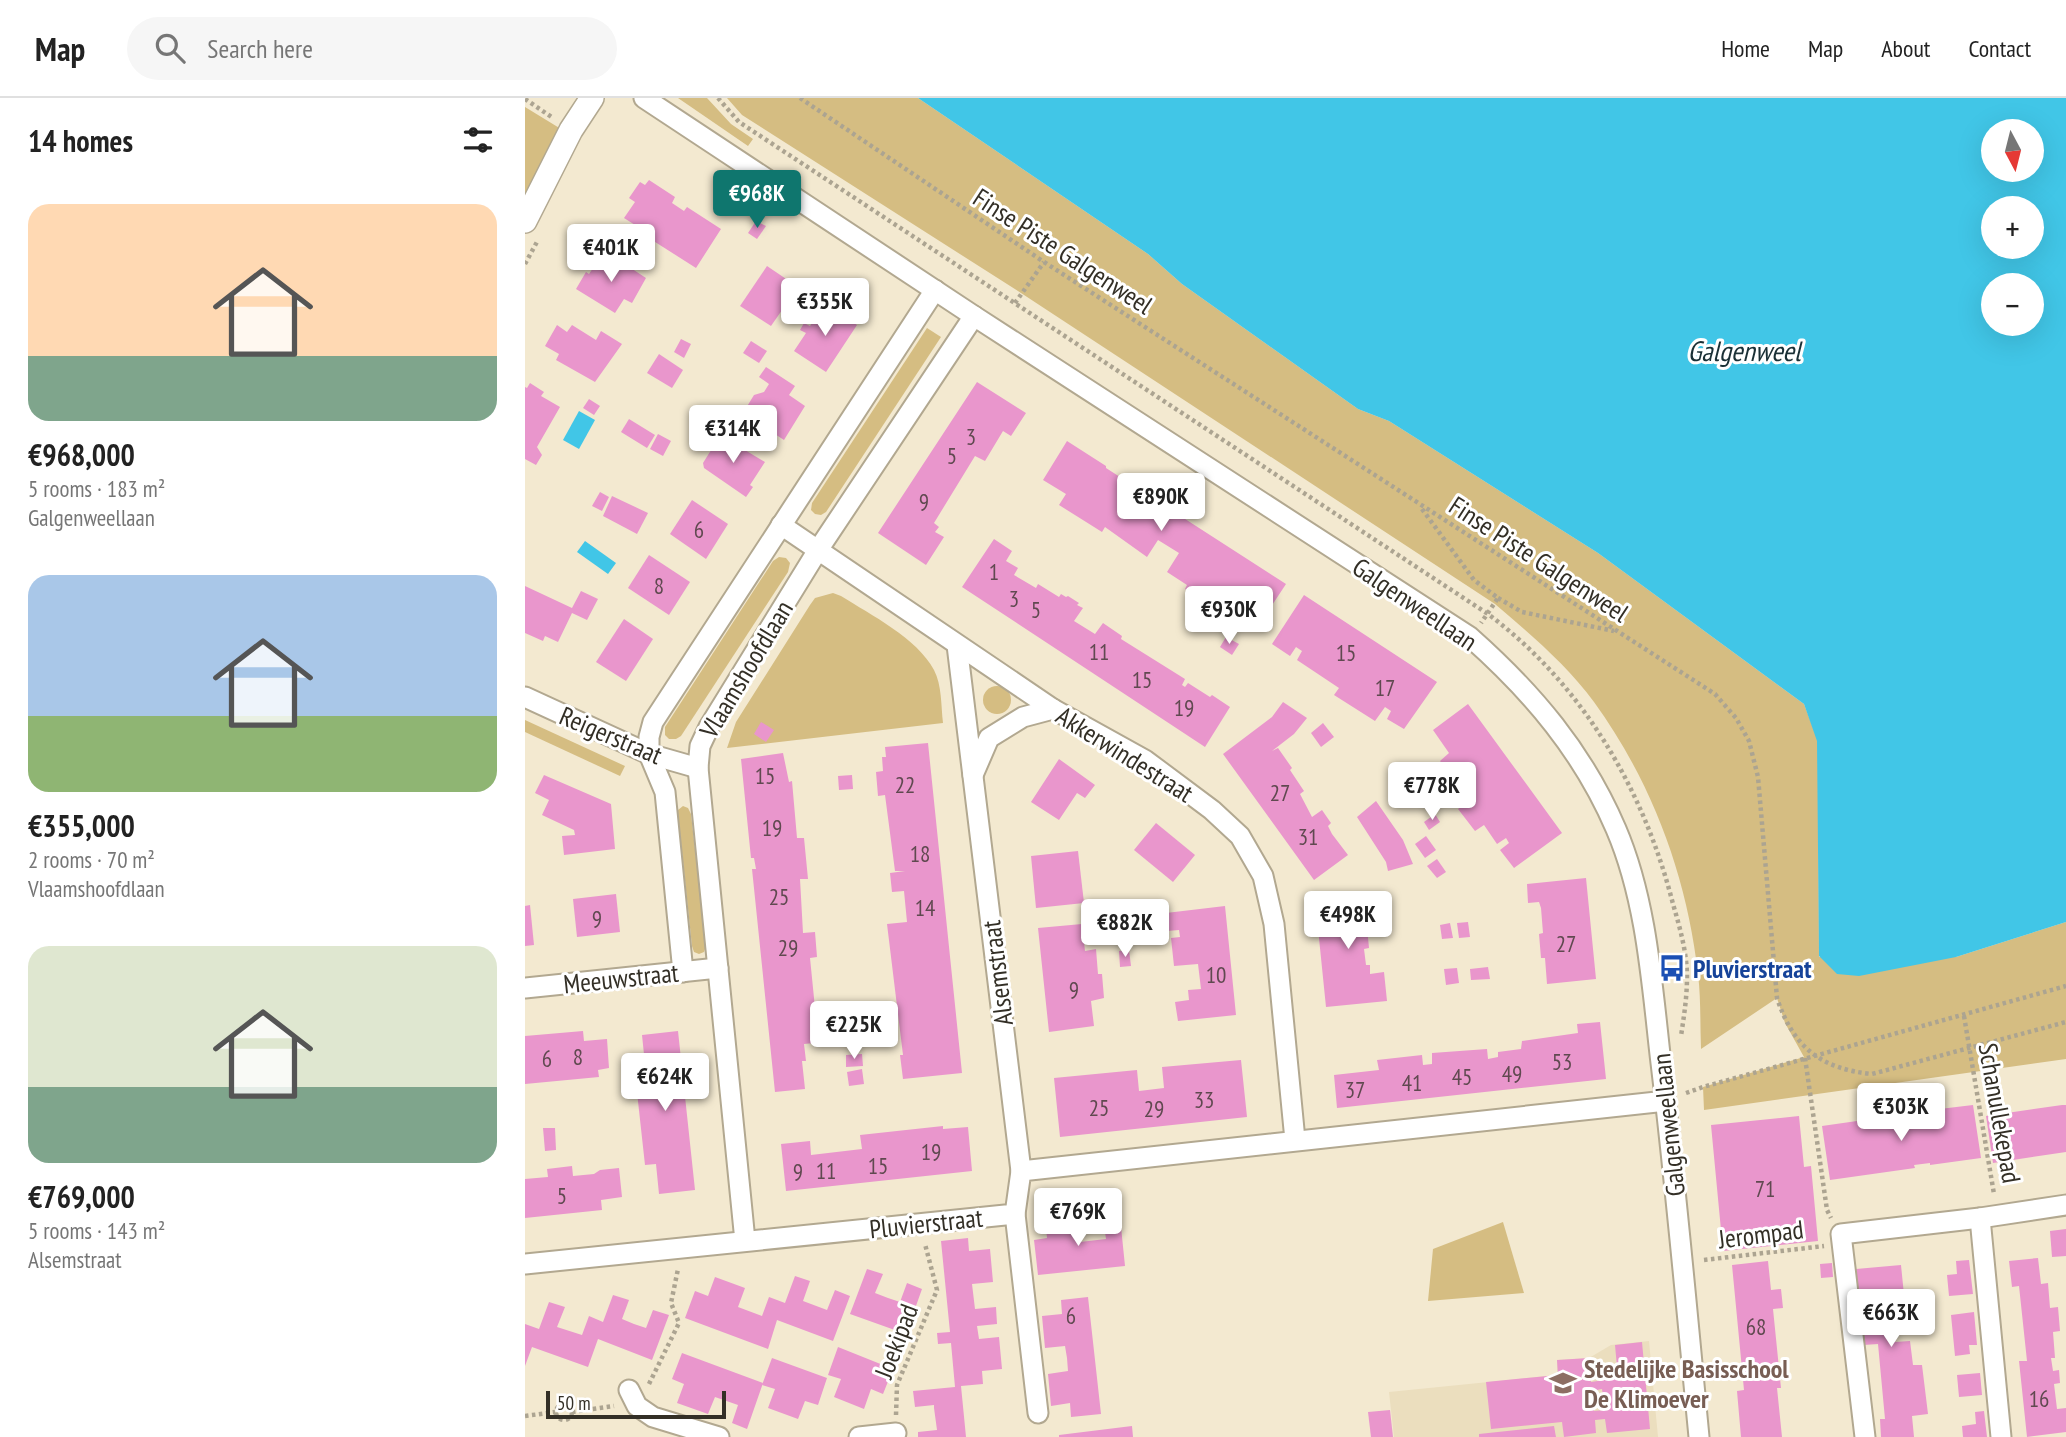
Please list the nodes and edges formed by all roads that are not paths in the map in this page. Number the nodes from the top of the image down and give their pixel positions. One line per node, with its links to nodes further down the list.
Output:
1 (592, 98): 3 (street)
2 (644, 98): 4 (street, Galgenweellaan)
3 (525, 220)
4 (935, 290): 5 (street, Galgenweellaan); 6 (street, Vlaamshoofdlaan)
5 (974, 316): 7 (street, Vlaamshoofdlaan); 17 (street, Galgenweellaan)
6 (781, 525): 7 (street, Akkerwindestraat); 11 (street, Vlaamshoofdlaan)
7 (818, 550): 8 (street, Akkerwindestraat); 12 (street, Vlaamshoofdlaan)
8 (957, 645): 10 (street, Akkerwindestraat); 13 (street, Alsemstraat)
9 (525, 698): 11 (street, Reigerstraat)
10 (1053, 709): 13 (street, Alsemstraat); 18 (street, Akkerwindestraat)
11 (649, 754): 12 (street, Reigerstraat); 15 (street)
12 (698, 768): 14 (street, Vlaamshoofdlaan)
13 (973, 776): 19 (street, Alsemstraat)
14 (718, 968): 15 (street, Meeuwstraat); 23 (street, Vlaamshoofdlaan)
15 (683, 972): 16 (street, Meeuwstraat)
16 (525, 988)
17 (1666, 1101): 18 (street); 30 (street, Galgenweellaan)
18 (1295, 1140): 19 (street)
19 (1021, 1171): 21 (street, Pluvierstraat)
20 (2066, 1205): 22 (street)
21 (1015, 1214): 23 (street, Pluvierstraat); 26 (street)
22 (1989, 1217): 31 (street); 32 (street)
23 (745, 1241): 24 (street, Pluvierstraat)
24 (525, 1264)
25 (633, 1398): 28 (street)
26 (1038, 1413)
27 (896, 1433): 29 (street)
28 (719, 1437)
29 (859, 1437)
30 (1699, 1437)
31 (1865, 1437)
32 (2001, 1437)

